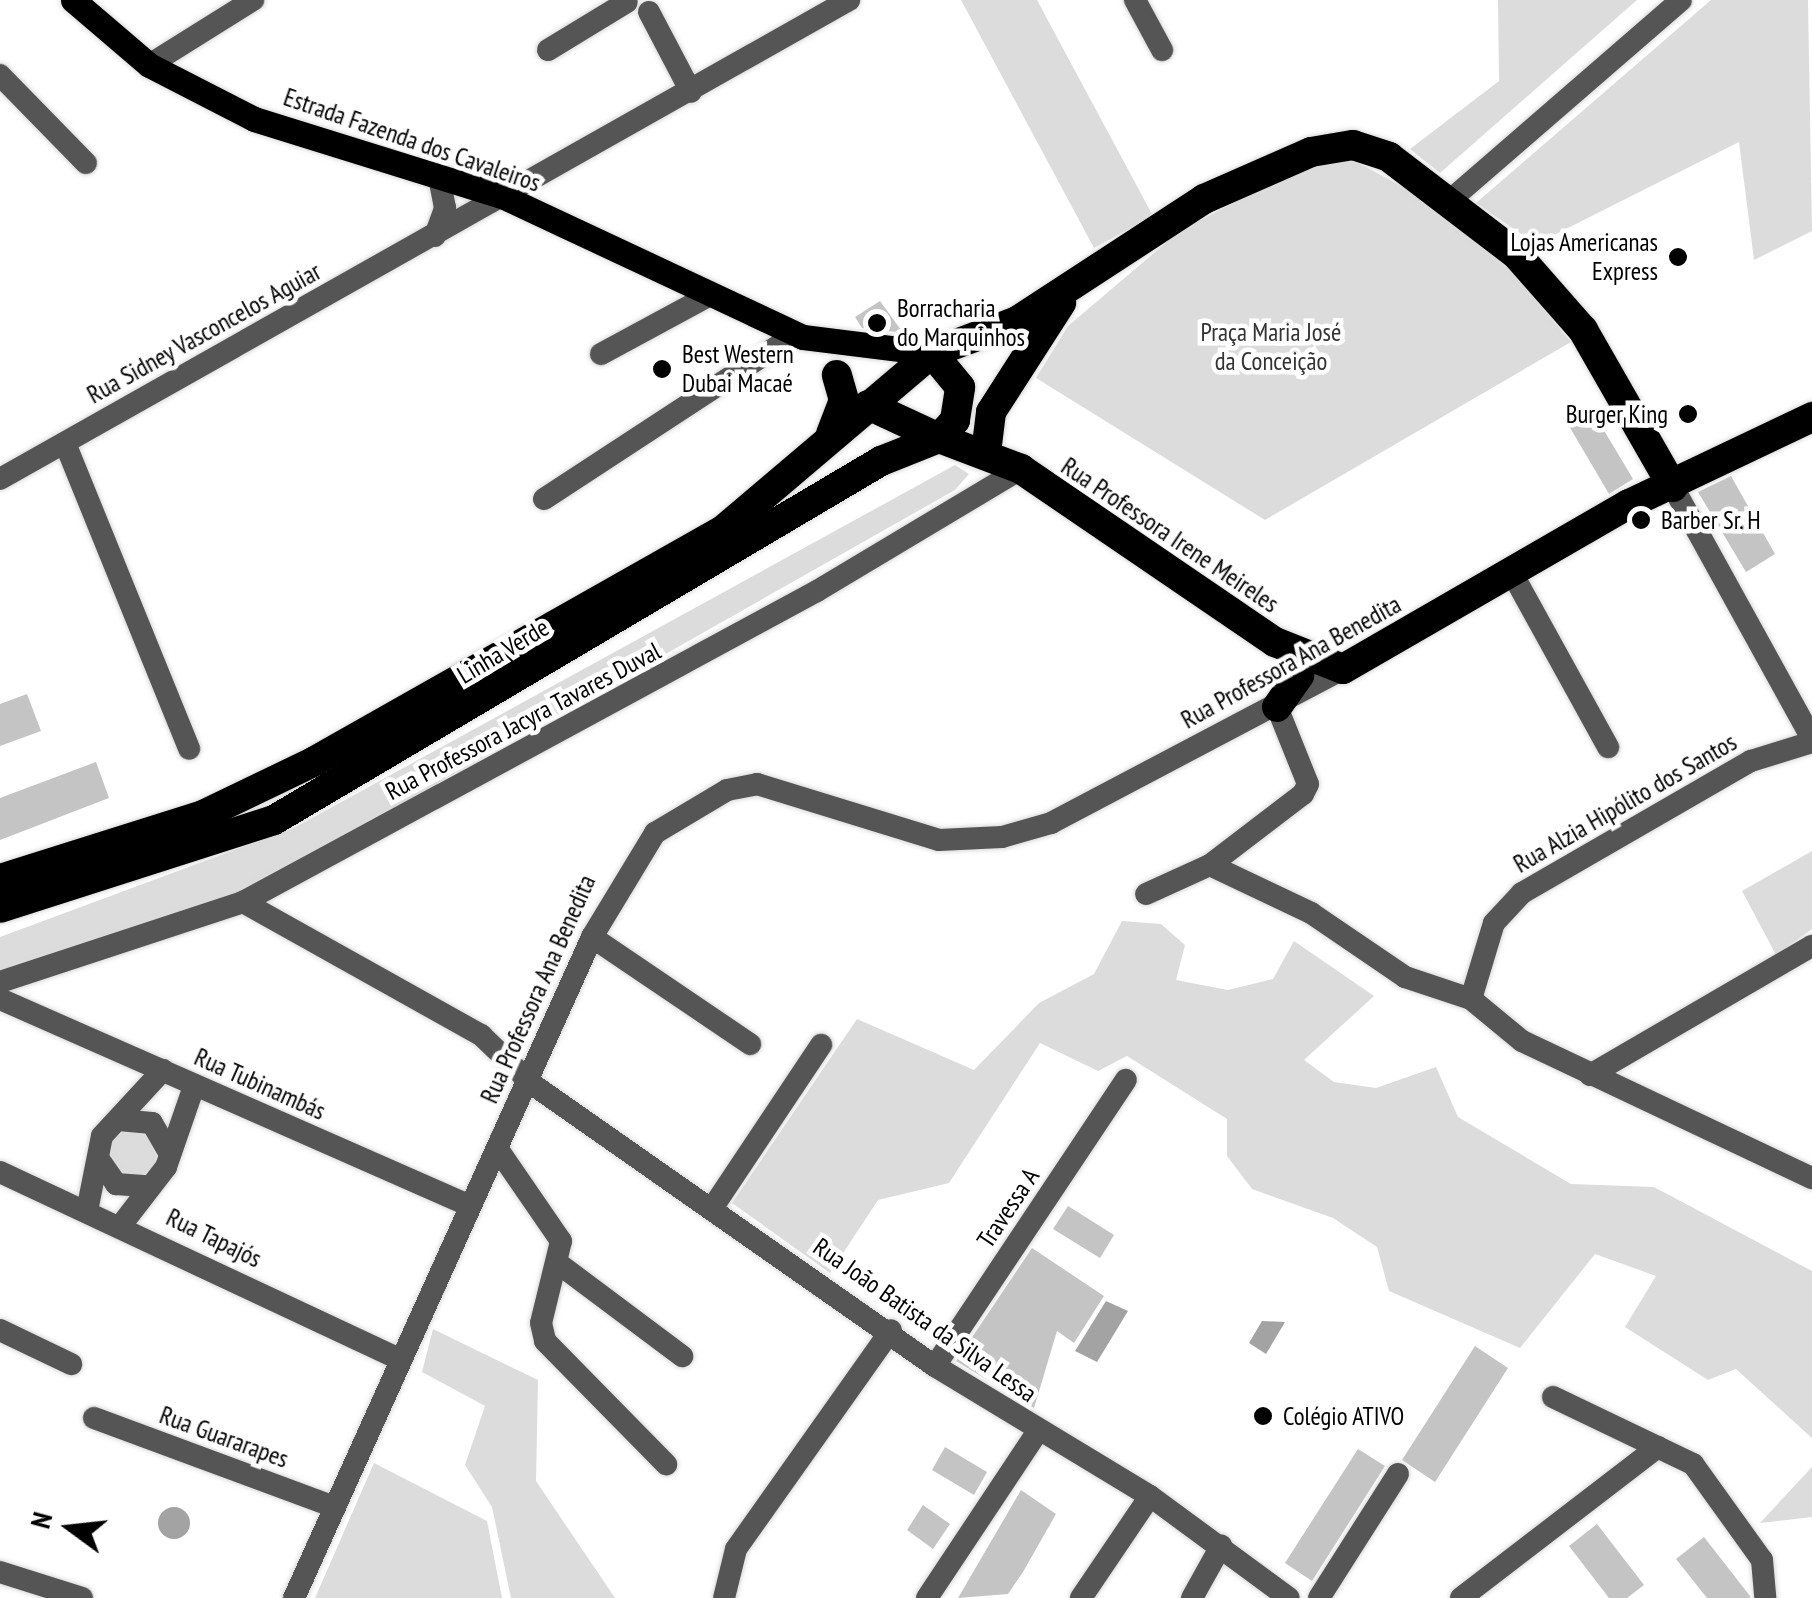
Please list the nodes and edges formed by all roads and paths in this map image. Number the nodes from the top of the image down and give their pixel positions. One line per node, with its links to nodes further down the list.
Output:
1 (72, 0): 10 (main road, Estrada Fazenda dos Cavaleiros)
2 (253, 0): 10 (street)
3 (850, 0): 12 (street, Rua Sidney Vasconcelos Aguiar)
4 (1135, 0): 9 (street)
5 (1681, 0): 16 (street)
6 (627, 1): 7 (street); 8 (street)
7 (655, 6): 12 (street)
8 (548, 50)
9 (1162, 50)
10 (149, 66): 14 (main road, Estrada Fazenda dos Cavaleiros)
11 (0, 75): 13 (street)
12 (691, 92): 15 (street, Rua Sidney Vasconcelos Aguiar)
13 (86, 163)
14 (439, 176): 15 (main road, Estrada Fazenda dos Cavaleiros); 17 (street)
15 (504, 198): 17 (street, Rua Sidney Vasconcelos Aguiar); 19 (main road, Estrada Fazenda dos Cavaleiros)
16 (1448, 202): 18 (highway, Linha Verde); 28 (highway, Linha Verde)
17 (435, 236): 27 (street, Rua Sidney Vasconcelos Aguiar)
18 (1080, 282): 21 (highway, Linha Verde); 29 (highway)
19 (710, 295): 20 (main road, Estrada Fazenda dos Cavaleiros); 22 (street)
20 (799, 336): 21 (main road, Estrada Fazenda dos Cavaleiros); 23 (main road, Estrada Fazenda dos Cavaleiros); 34 (street)
21 (932, 353): 24 (highway, Linha Verde); 26 (highway)
22 (600, 354)
23 (838, 375): 24 (main road, Estrada Fazenda dos Cavaleiros); 30 (highway)
24 (868, 405): 26 (highway); 30 (highway, Linha Verde)
25 (1812, 417): 33 (highway, Rua Professora Ana Benedita)
26 (938, 438): 29 (highway); 47 (highway, Linha Verde)
27 (64, 443): 32 (street, Rua Sidney Vasconcelos Aguiar); 42 (street)
28 (1650, 446): 33 (highway, Linha Verde); 35 (highway)
29 (986, 453): 31 (highway)
30 (811, 458): 44 (highway, Linha Verde)
31 (1021, 469): 37 (highway, Rua Professora Irene Meireles); 46 (street, Rua Professora Jacyra Tavares Duval)
32 (0, 479)
33 (1674, 487): 35 (highway, Rua Professora Ana Benedita); 40 (street)
34 (544, 499)
35 (1630, 504): 36 (highway, Rua Professora Ana Benedita)
36 (1512, 573): 38 (highway, Rua Professora Ana Benedita); 41 (street)
37 (1296, 652): 38 (highway, Rua Professora Irene Meireles); 39 (highway)
38 (1343, 669): 39 (street, Rua Professora Ana Benedita)
39 (1276, 707): 43 (street); 48 (street, Rua Professora Ana Benedita)
40 (1812, 740): 53 (street, Rua Alzia Hipólito dos Santos)
41 (1608, 747)
42 (188, 749)
43 (1210, 865): 45 (street); 53 (street)
44 (0, 878)
45 (1146, 894)
46 (244, 902): 50 (street, Rua Professora Jacyra Tavares Duval); 60 (street, Rua João Batista da Silva Lessa)
47 (0, 908)
48 (592, 937): 55 (street); 60 (street, Rua Professora Ana Benedita)
49 (1812, 947): 58 (street)
50 (29, 972): 51 (street, Rua Professora Jacyra Tavares Duval); 54 (street)
51 (0, 982)
52 (0, 999): 54 (street)
53 (1470, 999): 58 (street)
54 (33, 1007): 57 (street, Rua Tubinambás)
55 (750, 1044)
56 (821, 1045): 70 (street)
57 (163, 1070): 61 (street, Rua Tubinambás); 62 (street)
58 (1590, 1075): 67 (street)
59 (1126, 1080): 79 (street, Travessa A)
60 (532, 1084): 63 (street, Rua Professora Ana Benedita); 70 (street, Rua João Batista da Silva Lessa)
61 (194, 1086): 64 (street); 69 (street, Rua Tubinambás)
62 (118, 1120): 64 (street); 65 (street)
63 (497, 1148): 69 (street, Rua Professora Ana Benedita); 73 (street)
64 (169, 1152): 68 (street)
65 (98, 1158): 68 (street); 71 (street)
66 (0, 1172): 71 (street, Rua Tapajós)
67 (1812, 1178)
68 (147, 1186): 72 (street)
69 (468, 1205): 77 (street, Rua Professora Ana Benedita)
70 (713, 1207): 75 (street, Rua João Batista da Silva Lessa)
71 (87, 1210): 72 (street, Rua Tapajós)
72 (122, 1224): 77 (street, Rua Tapajós)
73 (559, 1264): 76 (street); 84 (street)
74 (0, 1330): 78 (street)
75 (892, 1330): 79 (street, Rua João Batista da Silva Lessa); 92 (street)
76 (682, 1356)
77 (400, 1359): 87 (street, Rua Professora Ana Benedita)
78 (72, 1364)
79 (935, 1366): 82 (street, Rua João Batista da Silva Lessa)
80 (1553, 1397): 83 (street)
81 (94, 1418): 87 (street, Rua Guararapes)
82 (1038, 1432): 86 (street, Rua João Batista da Silva Lessa); 93 (street)
83 (1658, 1447): 98 (street); 99 (street)
84 (666, 1464)
85 (1398, 1474): 97 (street)
86 (1150, 1496): 88 (street, Rua João Batista da Silva Lessa); 94 (street)
87 (335, 1508): 91 (street, Rua Professora Ana Benedita)
88 (1222, 1546): 95 (street); 96 (street, Rua João Batista da Silva Lessa)
89 (0, 1572): 90 (street)
90 (82, 1598)
91 (294, 1598)
92 (724, 1598)
93 (927, 1598)
94 (1081, 1598)
95 (1192, 1598)
96 (1289, 1598)
97 (1319, 1598)
98 (1461, 1598)
99 (1765, 1598)

